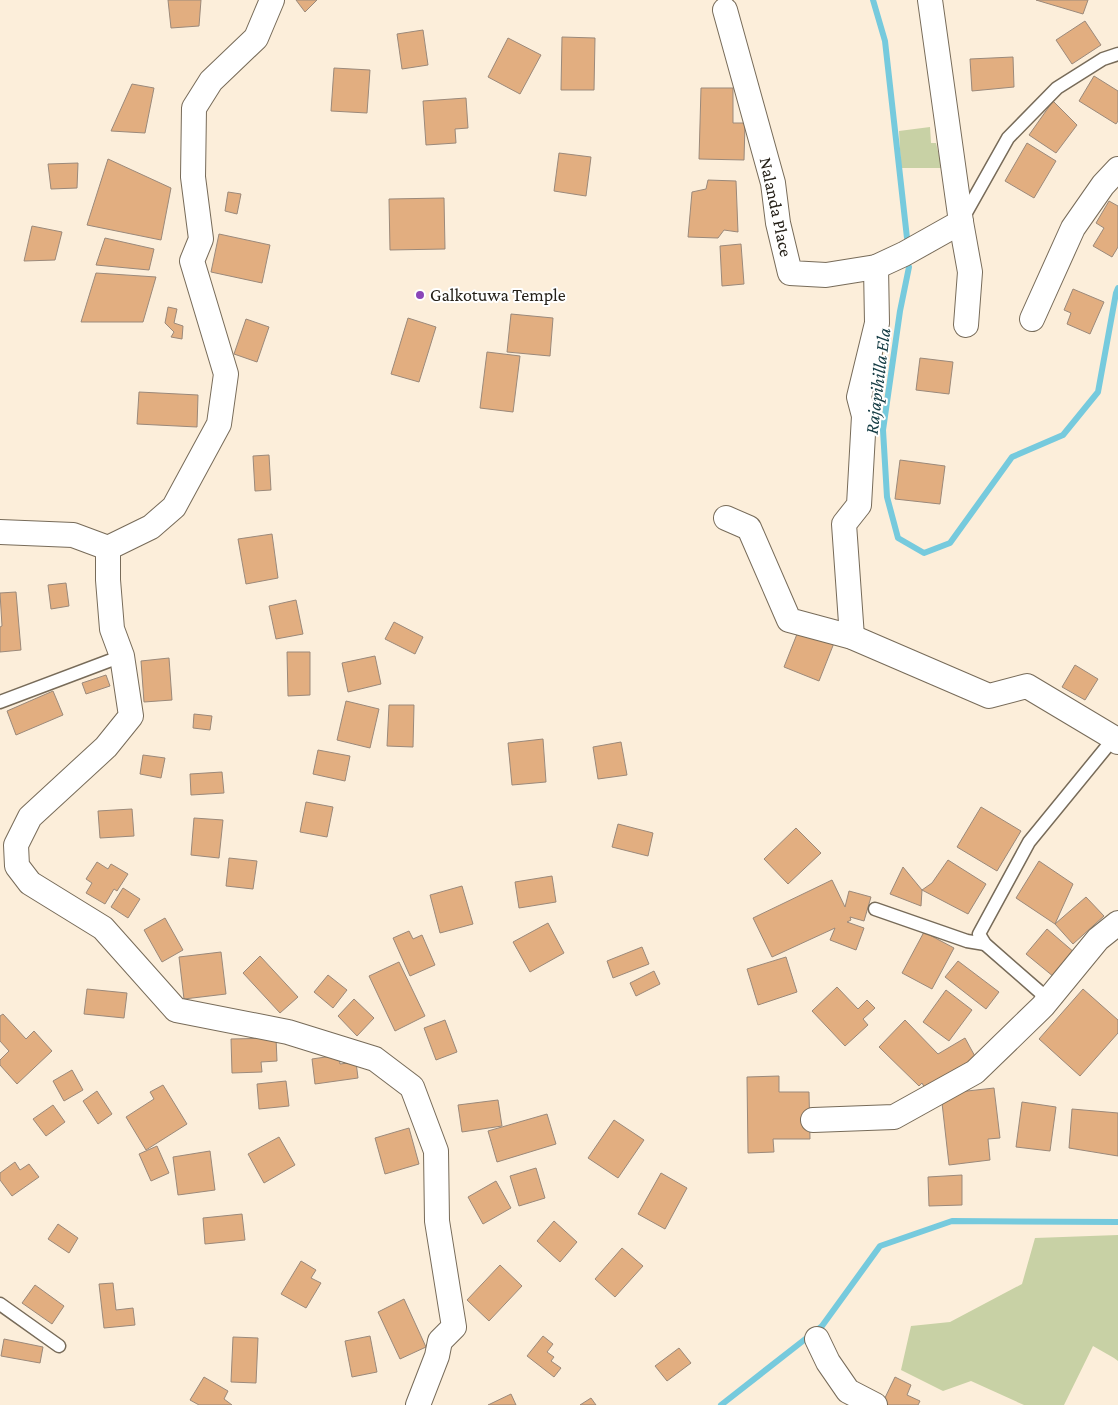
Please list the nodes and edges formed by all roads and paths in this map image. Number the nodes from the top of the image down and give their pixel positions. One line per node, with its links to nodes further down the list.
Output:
1 (272, 0): 12 (street)
2 (930, 0): 6 (street)
3 (725, 10): 7 (street, Nalanda Place)
4 (1118, 54): 6 (lane)
5 (1118, 169): 8 (street)
6 (961, 222): 7 (street, Nalanda Place); 9 (street)
7 (876, 267): 13 (street)
8 (1032, 319)
9 (966, 325)
10 (726, 518): 13 (street)
11 (0, 532): 12 (street)
12 (108, 548): 14 (street)
13 (852, 637): 16 (street)
14 (122, 656): 15 (lane); 25 (street)
15 (0, 702)
16 (1116, 740): 19 (lane)
17 (875, 908): 19 (lane)
18 (1118, 923): 20 (street)
19 (985, 944): 20 (lane)
20 (1043, 1006): 21 (street)
21 (813, 1120)
22 (0, 1304): 24 (lane)
23 (817, 1339): 26 (street)
24 (59, 1346)
25 (418, 1405)
26 (875, 1405)

